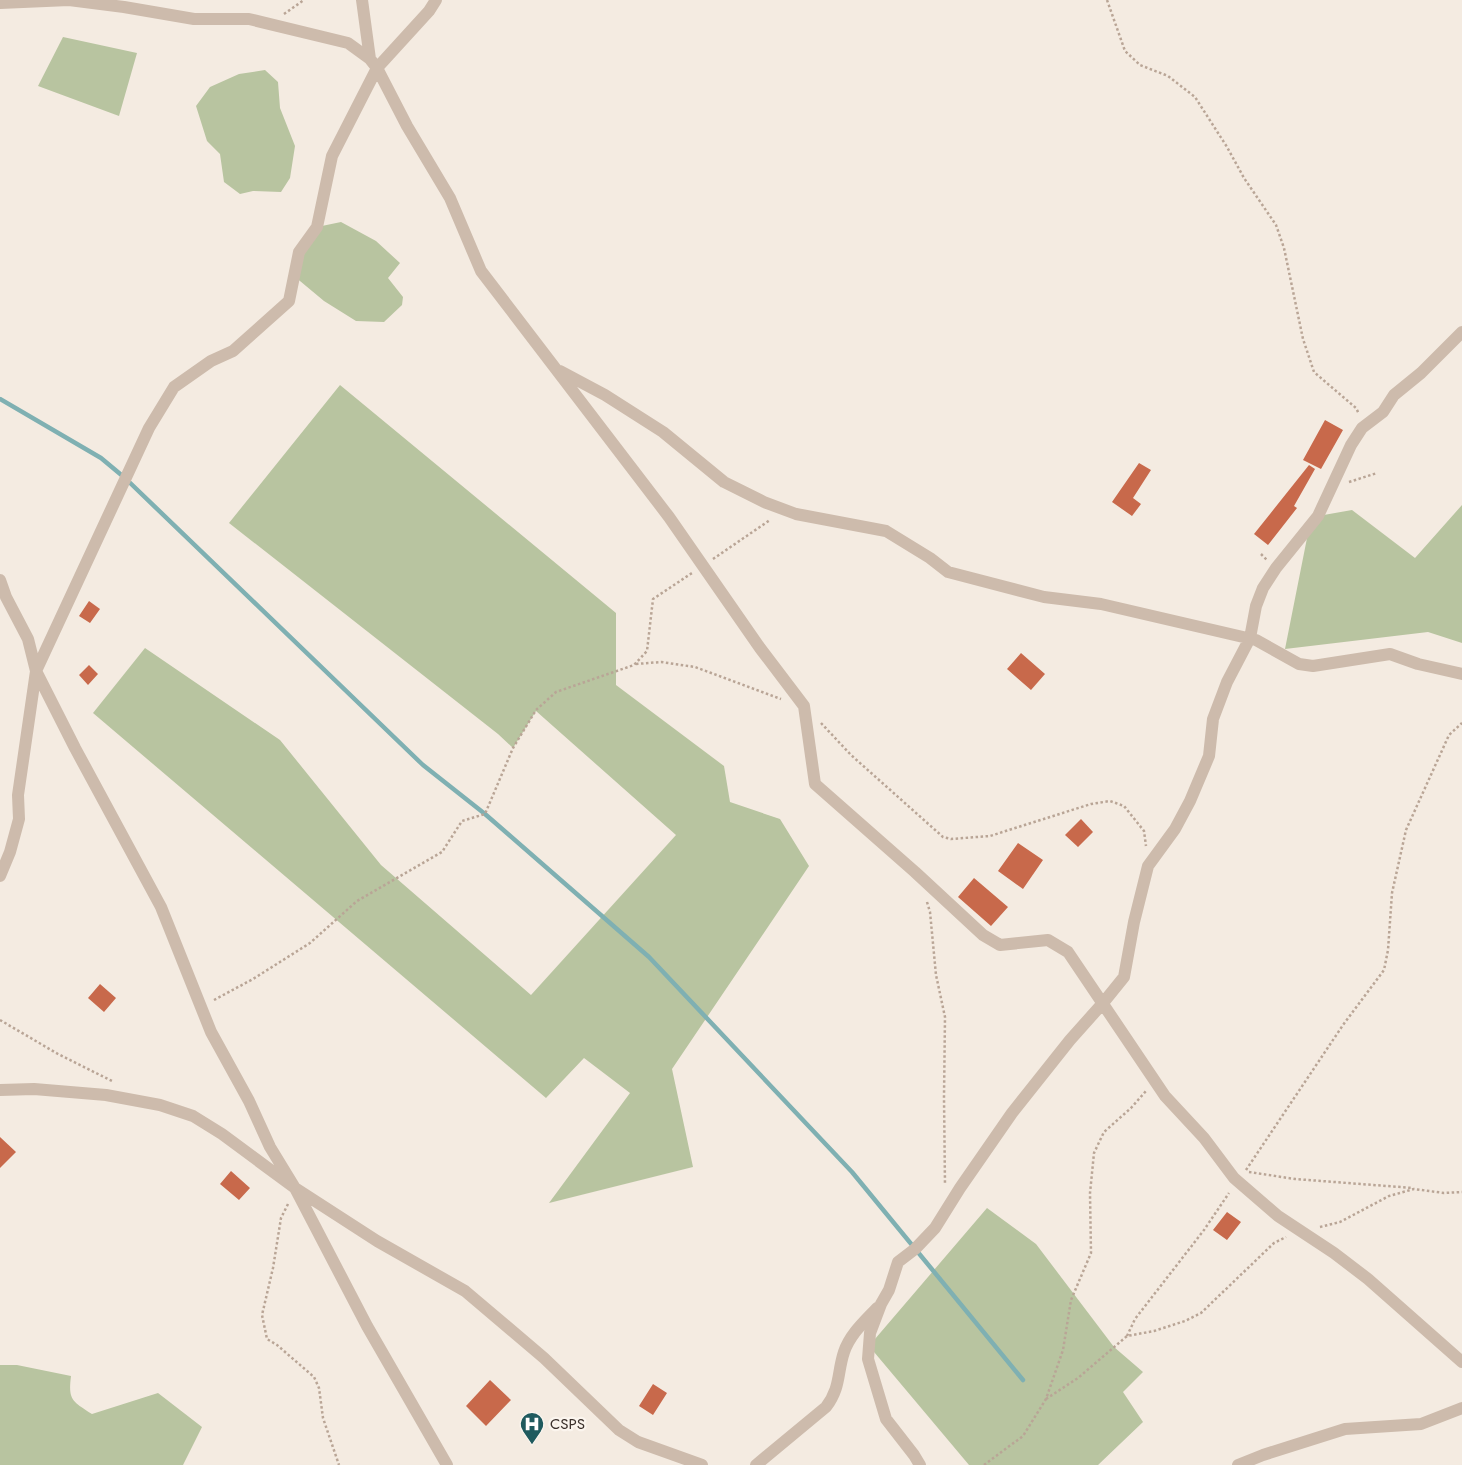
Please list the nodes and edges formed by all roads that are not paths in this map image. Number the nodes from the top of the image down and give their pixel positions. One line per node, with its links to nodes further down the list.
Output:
1 (362, 0): 4 (street)
2 (436, 0): 4 (street)
3 (0, 3): 4 (street)
4 (373, 64): 6 (street); 9 (street)
5 (1462, 332): 8 (street)
6 (554, 368): 8 (street); 12 (street)
7 (0, 580): 9 (street)
8 (1250, 638): 10 (street); 12 (street)
9 (36, 671): 11 (street); 14 (street)
10 (1462, 674)
11 (0, 876)
12 (1104, 1003): 15 (street); 16 (street)
13 (0, 1090): 14 (street)
14 (296, 1188): 18 (street); 19 (street)
15 (881, 1304): 20 (street); 21 (street)
16 (1462, 1362)
17 (1462, 1408): 22 (street)
18 (447, 1465)
19 (702, 1465)
20 (756, 1465)
21 (920, 1465)
22 (1238, 1465)

